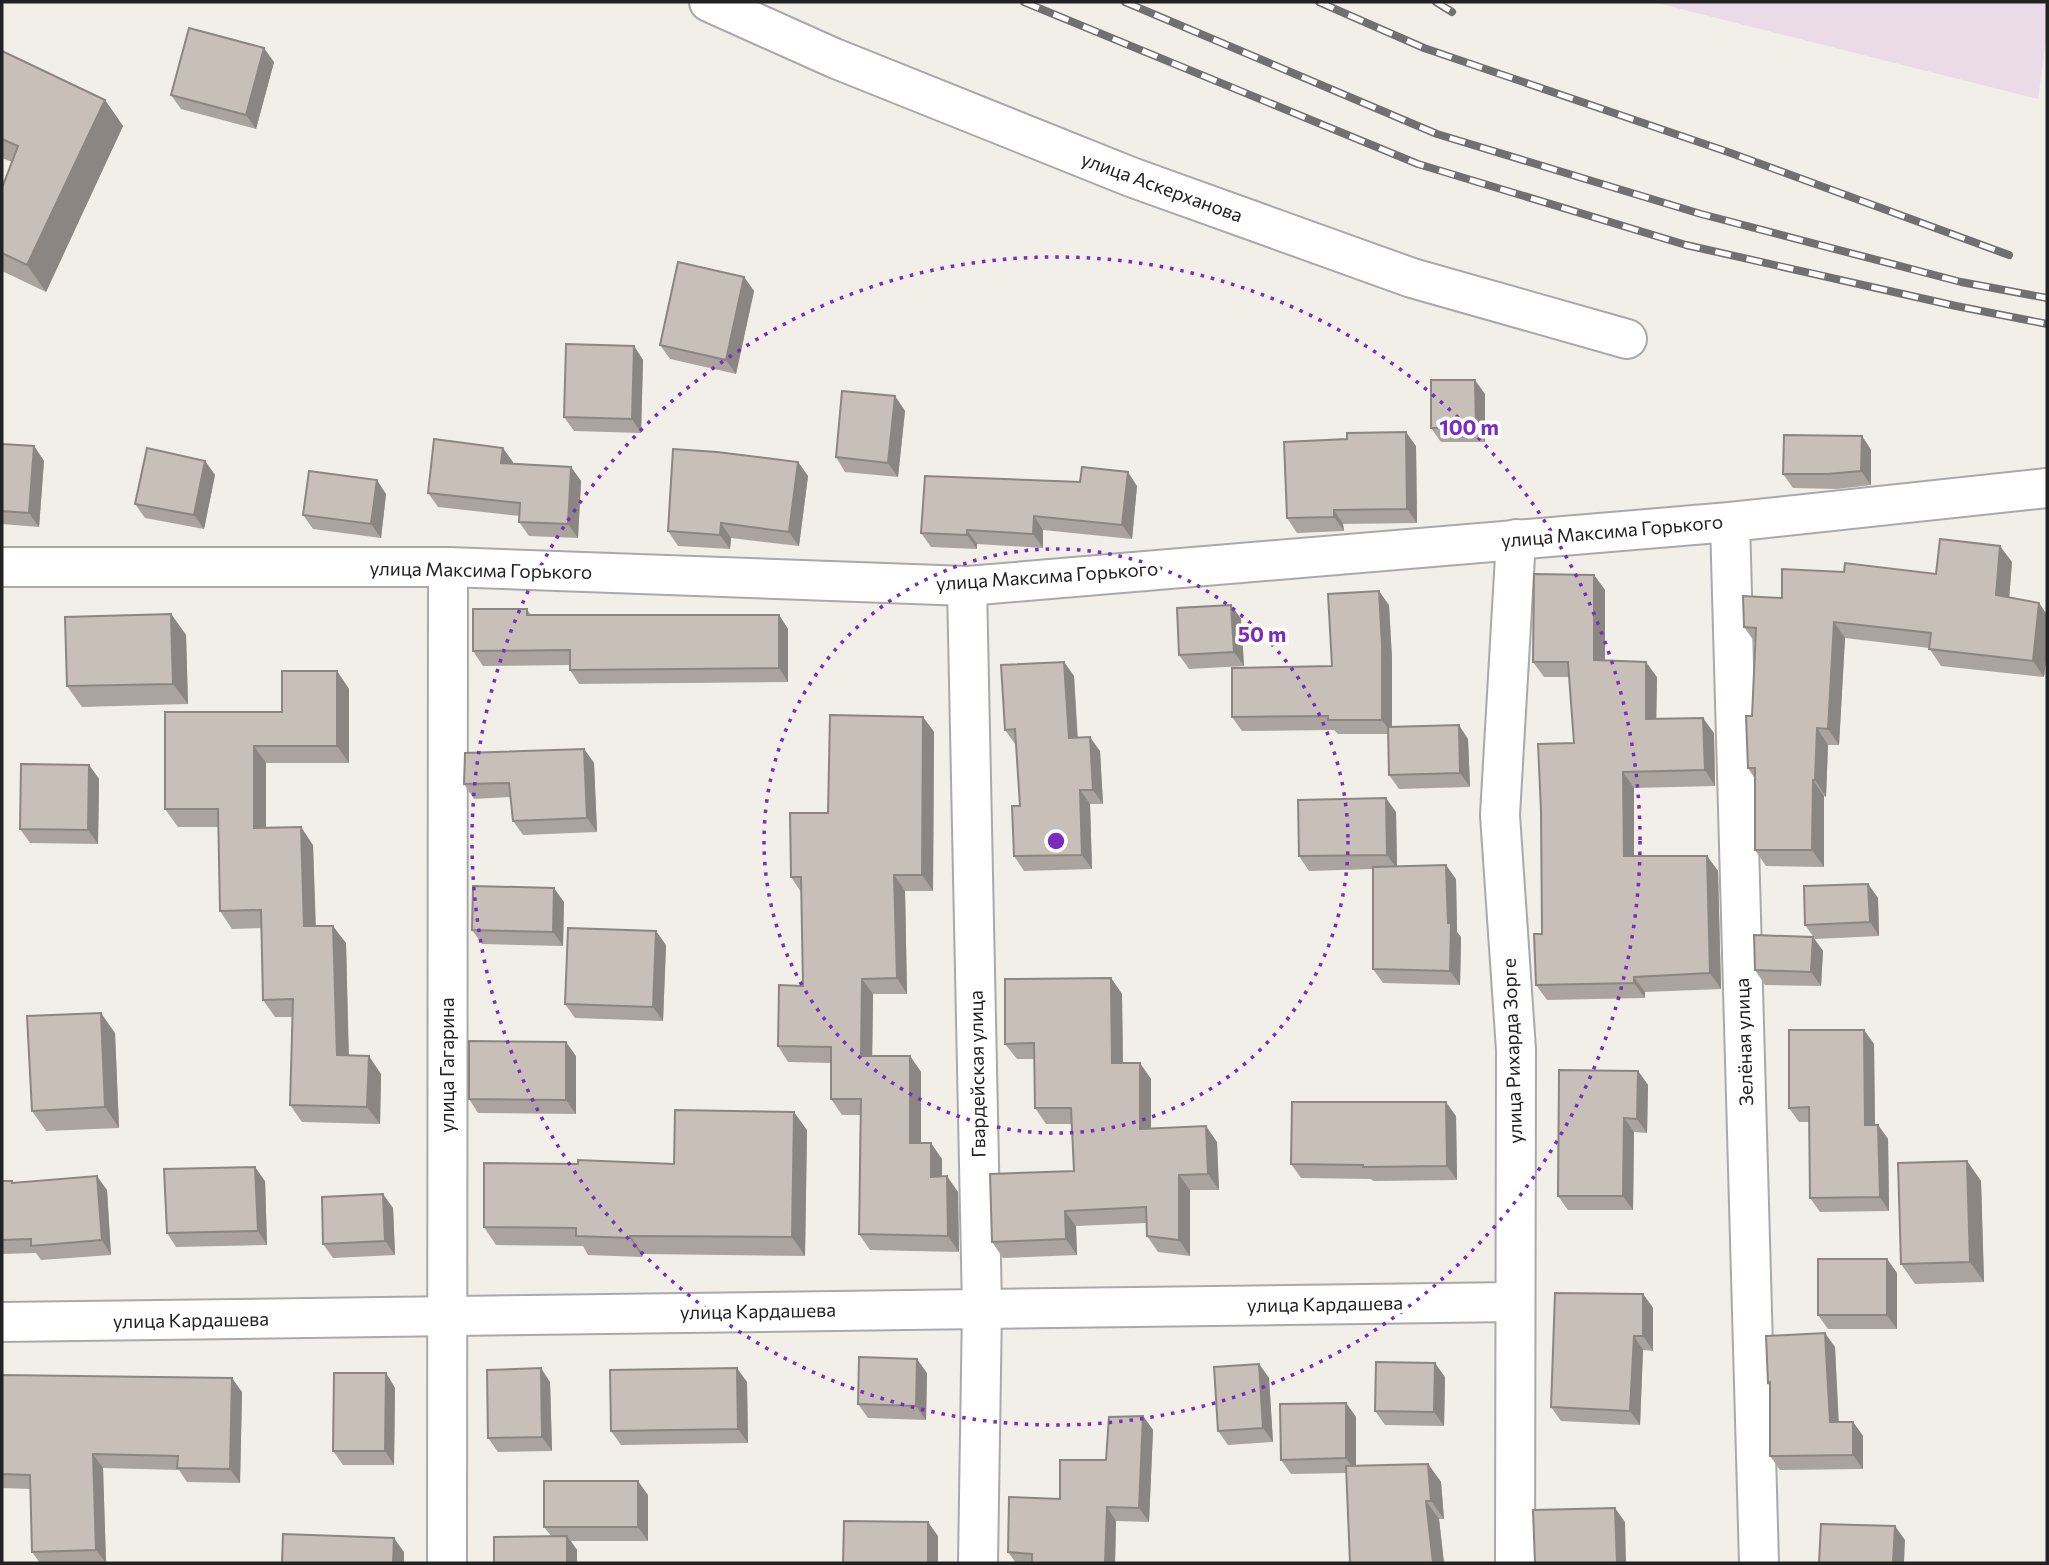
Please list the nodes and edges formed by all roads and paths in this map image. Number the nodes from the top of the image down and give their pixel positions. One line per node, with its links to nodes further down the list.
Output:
1 (709, 2): 2 (street, улица Аскерханова)
2 (1627, 339)
3 (2047, 488): 4 (street, улица Максима Горького)
4 (1730, 522): 5 (street, улица Максима Горького); 16 (street, Зелёная улица)
5 (1516, 539): 8 (street, улица Максима Горького); 9 (street, улица Рихарда Зорге)
6 (448, 567): 7 (street, улица Максима Горького); 8 (street, улица Максима Горького); 11 (street, улица Гагарина)
7 (2, 568)
8 (967, 586): 10 (street, Гвардейская улица)
9 (1514, 1302): 10 (street, улица Кардашева); 15 (street, улица Рихарда Зорге)
10 (982, 1308): 11 (street, улица Кардашева); 14 (street, Гвардейская улица)
11 (447, 1316): 12 (street, улица Кардашева); 13 (street, улица Гагарина)
12 (2, 1322)
13 (447, 1563)
14 (978, 1563)
15 (1515, 1563)
16 (1759, 1563)

